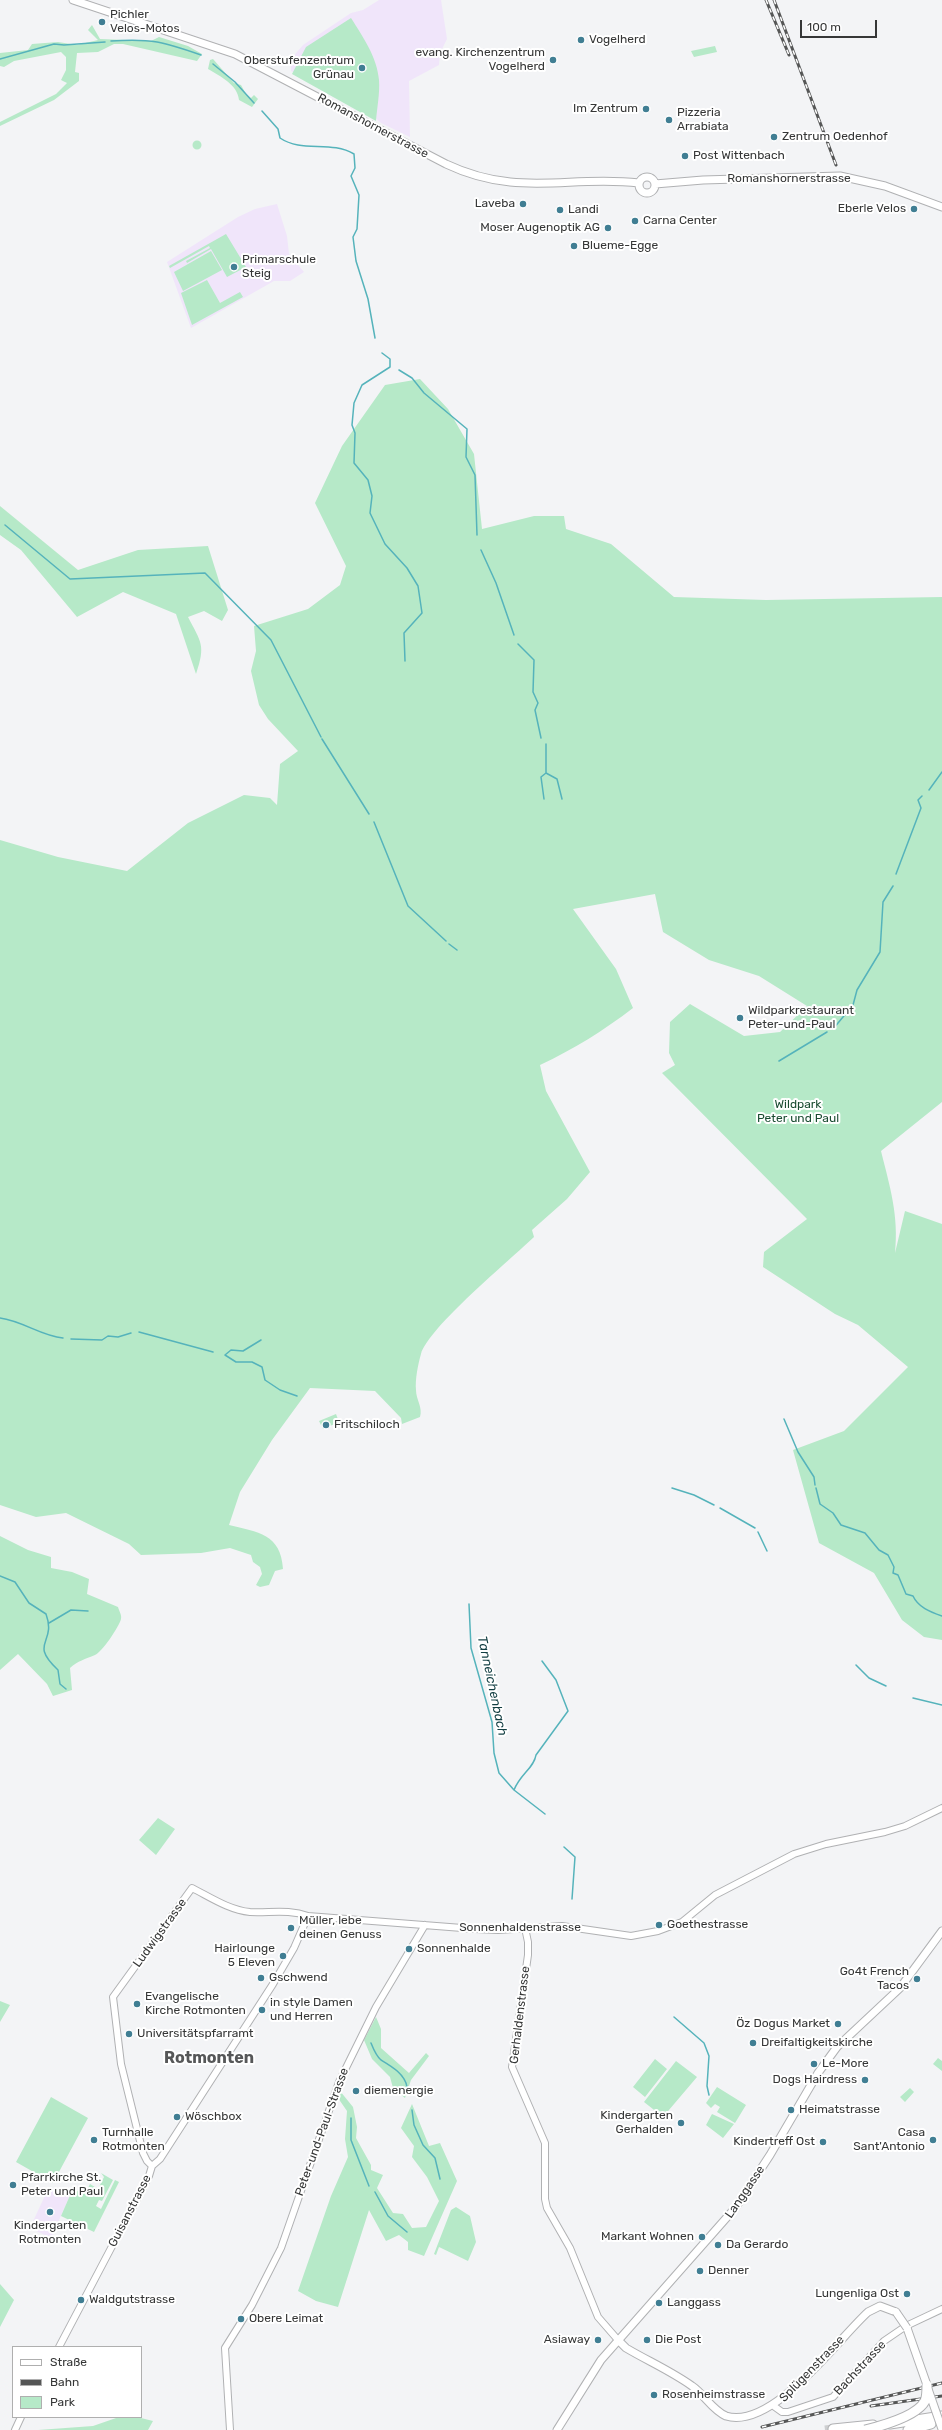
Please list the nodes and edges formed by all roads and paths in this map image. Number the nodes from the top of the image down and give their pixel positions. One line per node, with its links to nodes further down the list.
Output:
1 (73, 0): 2 (main road, Romanshornerstrasse)
2 (639, 183): 3 (main road); 3 (main road)
3 (655, 184): 4 (main road, Romanshornerstrasse)
4 (942, 207)
5 (942, 1808): 9 (street, Sonnenhaldenstrasse)
6 (192, 1888): 7 (street, Sonnenhaldenstrasse); 11 (street, Ludwigstrasse)
7 (308, 1916): 8 (street, Sonnenhaldenstrasse); 11 (street, Guisanstrasse)
8 (425, 1925): 9 (street, Sonnenhaldenstrasse); 24 (street, Peter-und-Paul-Strasse)
9 (525, 1928): 13 (street, Gerhaldenstrasse)
10 (942, 1931): 13 (main road, Langgasse)
11 (152, 2166): 14 (street, Guisanstrasse)
12 (942, 2309): 16 (street, Bachstrasse)
13 (618, 2340): 16 (main road, Splügenstrasse); 25 (main road, Langgasse)
14 (60, 2346)
15 (927, 2385): 16 (main road, Splügenstrasse, bridge); 17 (highway, bridge); 18 (main road, Splügenstrasse, bridge)
16 (775, 2407)
17 (919, 2407): 18 (highway, bridge); 26 (highway, bridge)
18 (939, 2414): 21 (highway); 22 (main road, Splügenstrasse, bridge)
19 (21, 2418): 23 (street)
20 (942, 2421): 27 (highway)
21 (833, 2429)
22 (942, 2429): 28 (highway)
23 (15, 2430)
24 (230, 2430)
25 (558, 2430)
26 (865, 2430)
27 (908, 2430)
28 (937, 2430)

